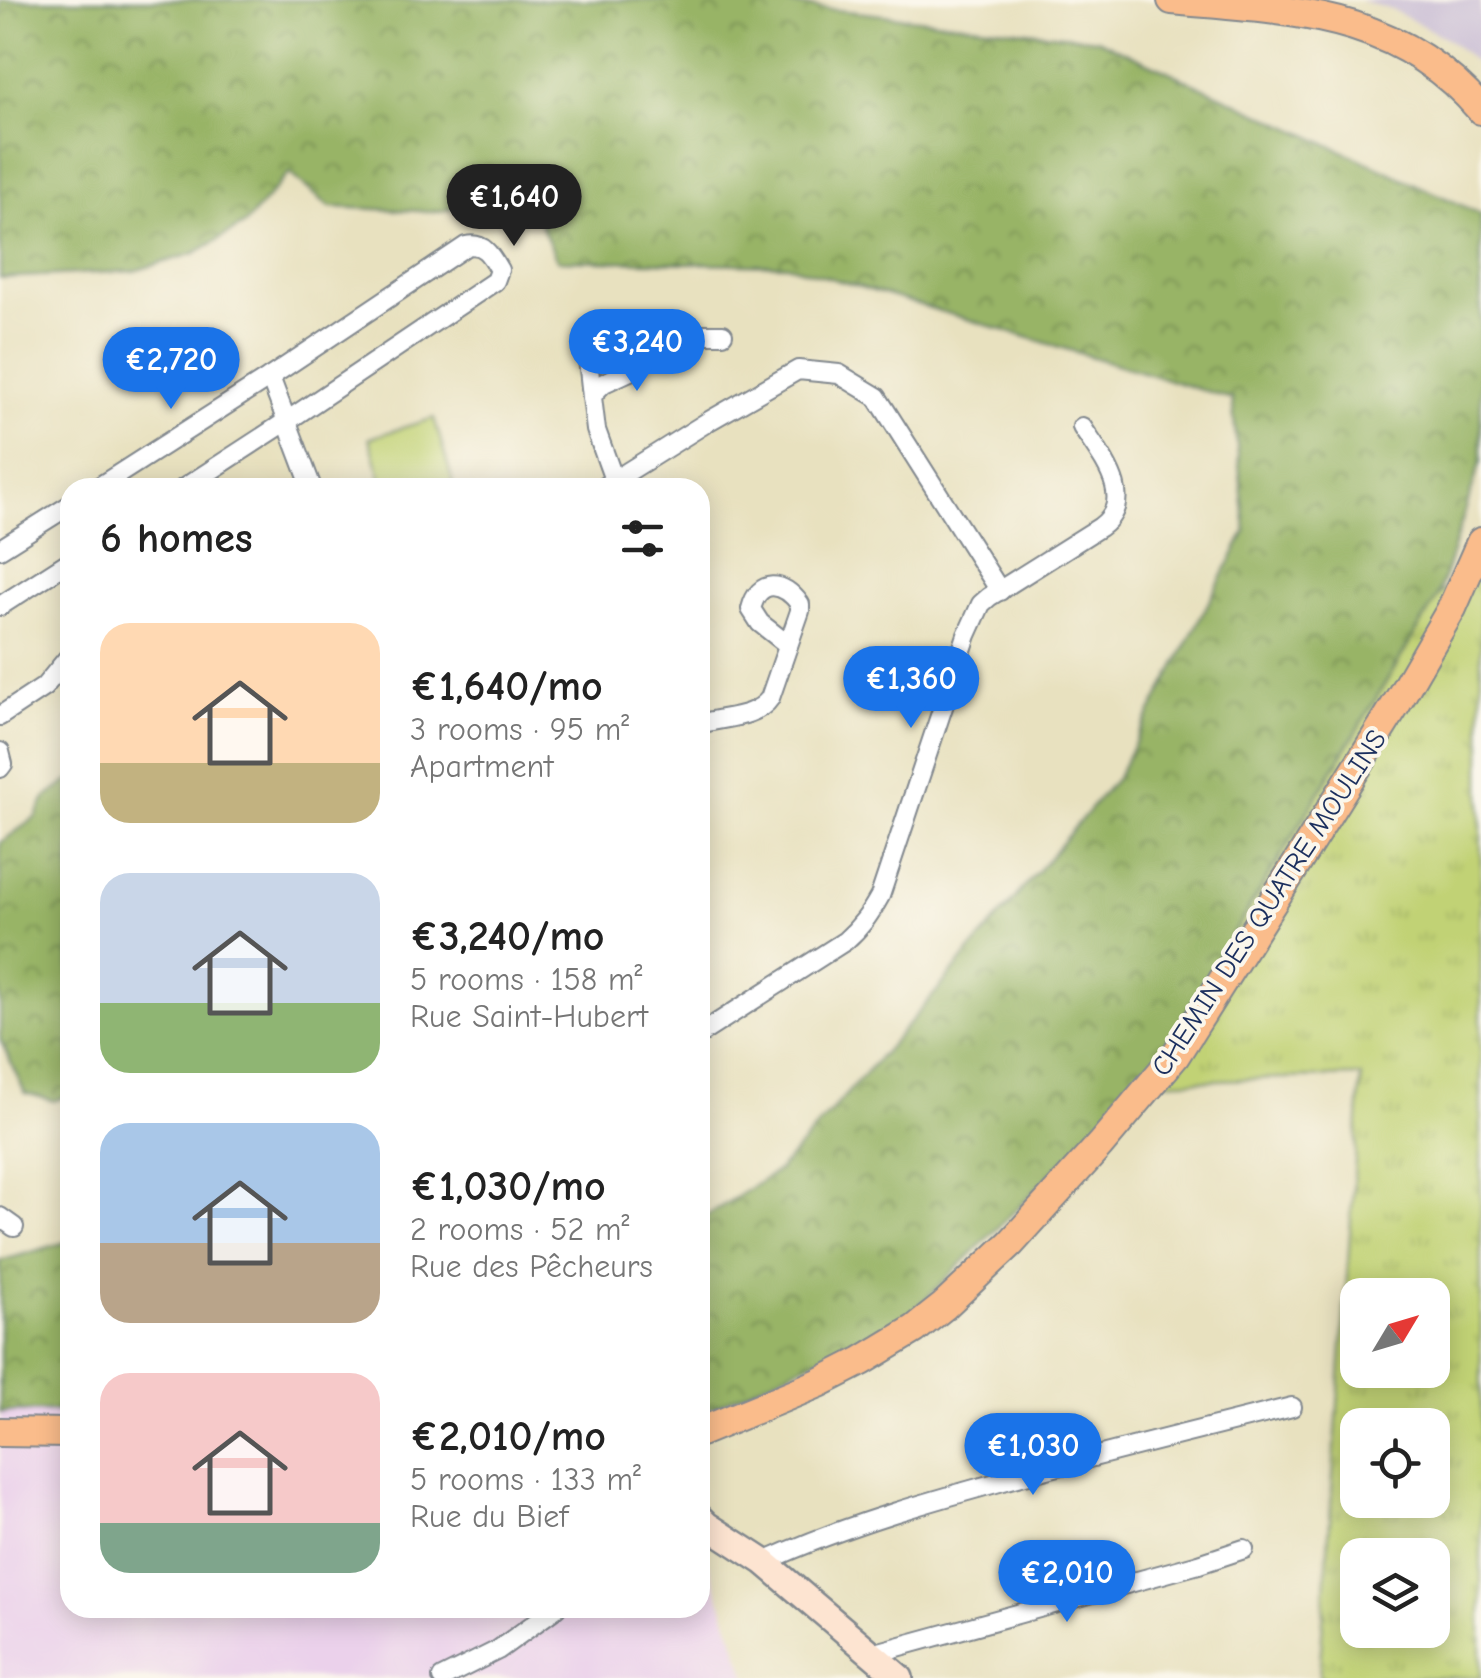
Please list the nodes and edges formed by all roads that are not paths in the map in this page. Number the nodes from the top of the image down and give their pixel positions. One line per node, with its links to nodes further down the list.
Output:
1 (1172, 0): 2 (main road)
2 (1481, 110)
3 (723, 334): 4 (street)
4 (682, 338): 6 (street); 6 (street)
5 (270, 377): 7 (street); 7 (street); 9 (street)
6 (592, 397): 12 (street)
7 (287, 422): 10 (street); 11 (street)
8 (1082, 427): 18 (street)
9 (113, 478)
10 (200, 478)
11 (308, 478)
12 (607, 478)
13 (618, 478): 18 (street)
14 (60, 511): 16 (street)
15 (1481, 542): 28 (main road, CHEMIN DES QUATRE MOULINS)
16 (0, 550)
17 (60, 567): 19 (street)
18 (1000, 591): 26 (street)
19 (0, 606)
20 (788, 645): 23 (street)
21 (60, 668): 22 (street)
22 (0, 716)
23 (710, 721)
24 (0, 752): 25 (street)
25 (0, 768)
26 (710, 1028)
27 (1292, 1406): 33 (street)
28 (710, 1431)
29 (0, 1432): 30 (main road)
30 (60, 1433)
31 (710, 1527): 33 (street)
32 (1244, 1549): 35 (street)
33 (764, 1562): 35 (street)
34 (542, 1618): 36 (street)
35 (872, 1654): 37 (street)
36 (442, 1678)
37 (900, 1678)

